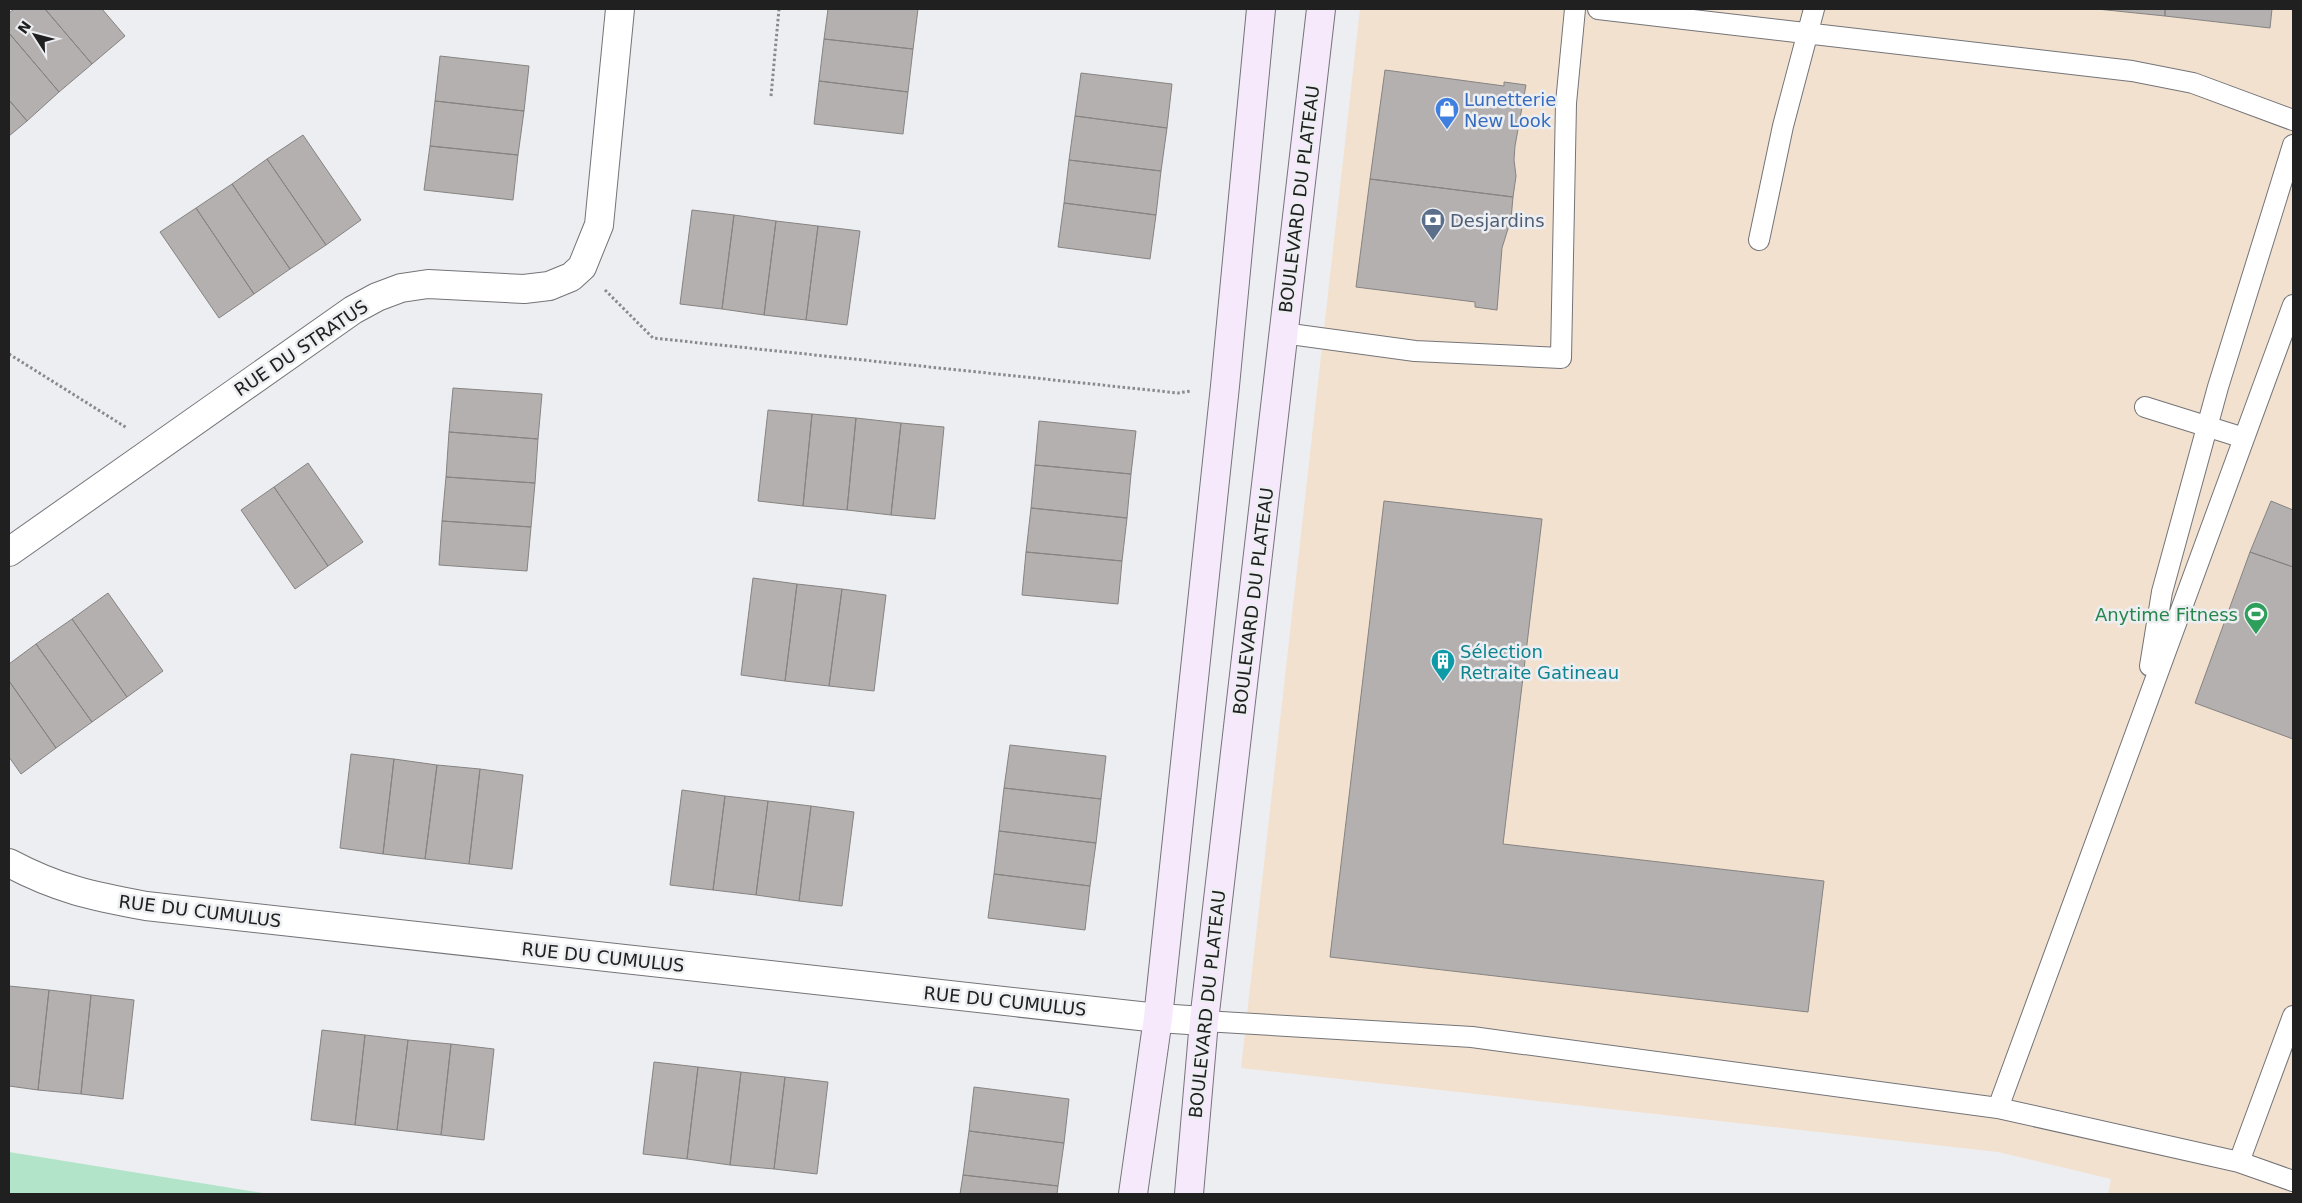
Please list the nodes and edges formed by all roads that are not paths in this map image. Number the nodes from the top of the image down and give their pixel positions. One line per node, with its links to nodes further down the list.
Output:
1 (620, 9): 16 (street, RUE DU STRATUS)
2 (1261, 9): 20 (main road)
3 (1322, 9): 12 (main road, BOULEVARD DU PLATEAU)
4 (1575, 9): 12 (lane)
5 (1598, 9): 7 (lane)
6 (1814, 9): 7 (lane)
7 (1806, 32): 8 (lane); 10 (lane)
8 (2293, 120)
9 (2293, 145): 14 (lane)
10 (1759, 240)
11 (2293, 305): 15 (lane)
12 (1283, 333): 21 (main road, BOULEVARD DU PLATEAU)
13 (2145, 407): 14 (lane)
14 (2209, 426): 15 (lane); 17 (lane)
15 (2244, 438): 17 (lane)
16 (9, 552)
17 (2143, 711): 22 (lane)
18 (9, 863): 20 (street, RUE DU CUMULUS)
19 (2293, 1016): 23 (lane)
20 (1158, 1018): 21 (street, RUE DU CUMULUS); 25 (main road)
21 (1204, 1021): 22 (lane); 26 (main road, BOULEVARD DU PLATEAU)
22 (1998, 1108): 23 (lane)
23 (2239, 1162): 24 (lane)
24 (2293, 1181)
25 (1133, 1194)
26 (1189, 1194)

